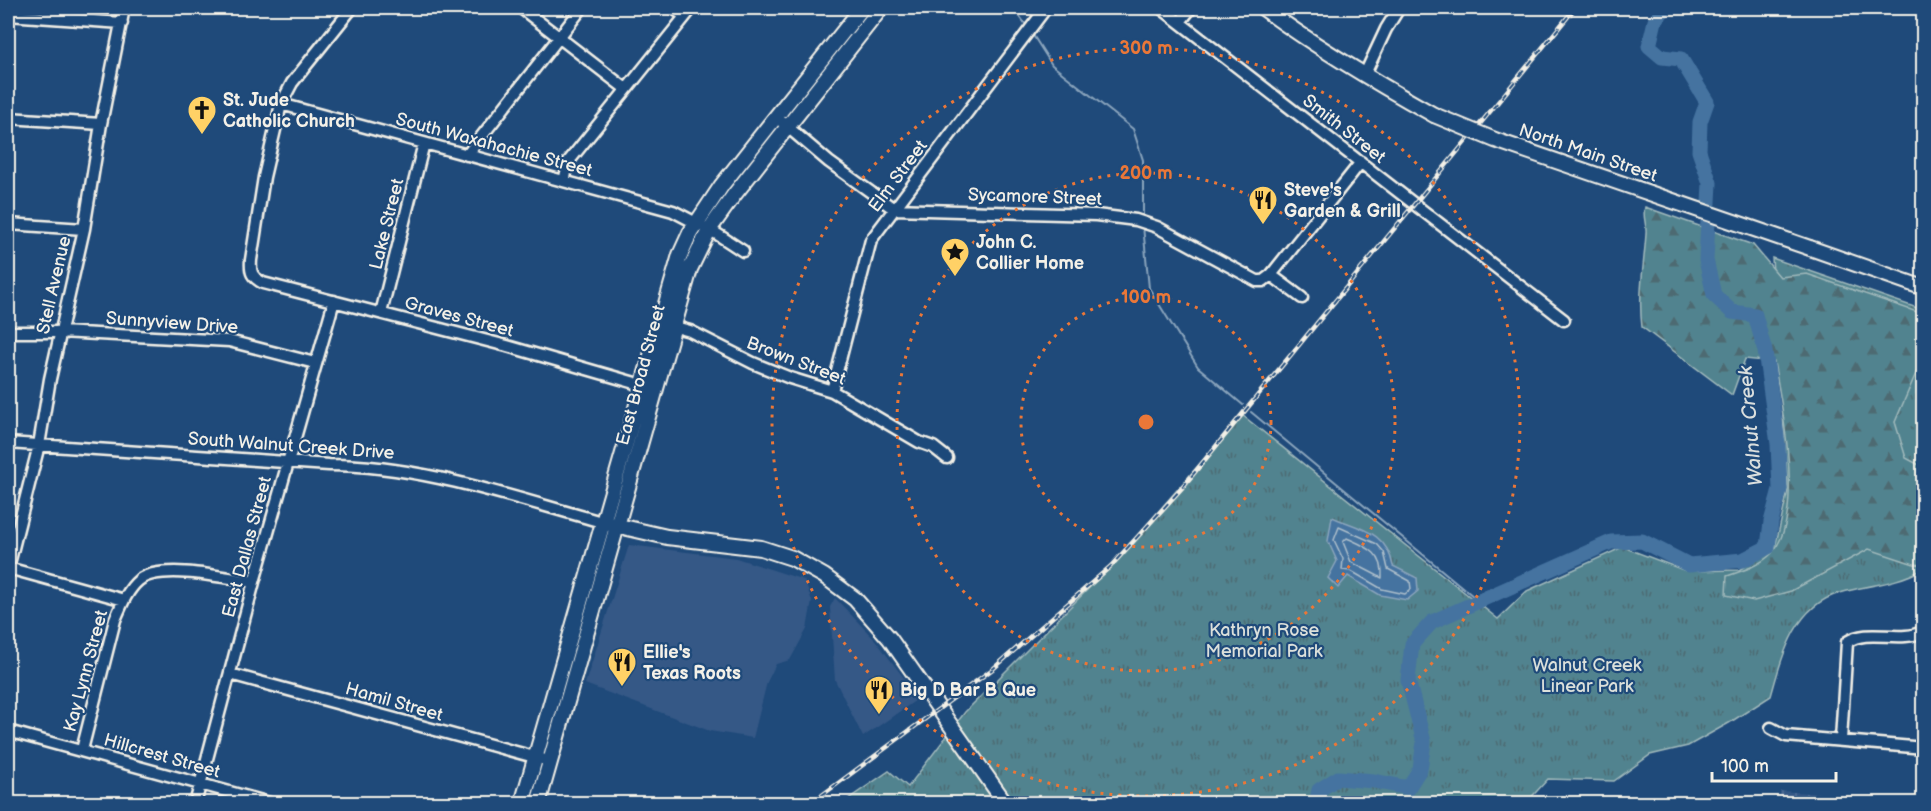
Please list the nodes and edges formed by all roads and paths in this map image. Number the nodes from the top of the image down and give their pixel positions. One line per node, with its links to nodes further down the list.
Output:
1 (124, 8): 17 (street, Stell Avenue)
2 (352, 8): 21 (street)
3 (521, 8): 18 (street)
4 (582, 8): 18 (street)
5 (673, 8): 13 (street)
6 (881, 8): 15 (main road, East Broad Street)
7 (1046, 8): 30 (street, Elm Street)
8 (1161, 8): 16 (street, Smith Street)
9 (1191, 8): 16 (street)
10 (1263, 8): 19 (main road, North Main Street)
11 (1399, 8): 19 (street)
12 (859, 9): 15 (street); 22 (main road, East Broad Street)
13 (688, 12): 20 (street)
14 (8, 15): 17 (street)
15 (871, 21): 25 (main road, East Broad Street)
16 (1180, 22): 28 (street, Smith Street)
17 (122, 23): 24 (street, Stell Avenue)
18 (558, 36): 20 (street); 27 (street)
19 (1364, 76): 36 (main road, North Main Street, bridge)
20 (626, 89): 29 (street)
21 (281, 104): 26 (street, South Waxahachie Street); 38 (street, Graves Street)
22 (776, 117): 25 (street); 32 (main road, East Broad Street)
23 (8, 118): 24 (street)
24 (101, 124): 33 (street, Stell Avenue)
25 (788, 127): 30 (street); 32 (main road, East Broad Street)
26 (424, 143): 27 (street, South Waxahachie Street); 39 (street, Lake Street)
27 (467, 154): 29 (street, South Waxahachie Street)
28 (1361, 162): 35 (street); 40 (street, Smith Street)
29 (564, 181): 32 (street, South Waxahachie Street)
30 (894, 209): 35 (street, Sycamore Street); 48 (street, Elm Street)
31 (8, 224): 33 (street)
32 (703, 226): 34 (street, South Waxahachie Street); 41 (main road, East Broad Street); 42 (main road, East Broad Street)
33 (84, 229): 44 (street, Stell Avenue)
34 (743, 251)
35 (1271, 275): 37 (street)
36 (1923, 288)
37 (1302, 298)
38 (334, 301): 39 (street, Graves Street); 45 (street, East Dallas Street)
39 (381, 313): 46 (street, Graves Street)
40 (1564, 320)
41 (658, 323): 42 (street, Brown Street); 46 (main road, East Broad Street)
42 (673, 327): 47 (main road, East Broad Street); 48 (street, Brown Street)
43 (8, 332): 44 (street, Sunnyview Drive)
44 (60, 332): 45 (street, Sunnyview Drive); 50 (street, Stell Avenue)
45 (315, 363): 52 (street, East Dallas Street)
46 (641, 384): 47 (street, Graves Street); 53 (main road, East Broad Street)
47 (656, 389): 54 (main road, East Broad Street)
48 (832, 391): 51 (street, Brown Street)
49 (8, 443): 50 (street, South Walnut Creek Drive)
50 (39, 445): 52 (street, South Walnut Creek Drive); 55 (street, Stell Avenue)
51 (947, 458)
52 (288, 462): 53 (street, South Walnut Creek Drive); 56 (street, East Dallas Street)
53 (602, 522): 54 (main road); 59 (main road, East Broad Street)
54 (619, 526): 60 (main road, East Broad Street); 74 (main road)
55 (8, 568): 57 (street)
56 (254, 582): 57 (street, Kay Lynn Street); 61 (street, East Dallas Street)
57 (124, 600): 66 (street, Kay Lynn Street)
58 (1923, 631): 64 (street)
59 (565, 654): 60 (main road); 67 (main road, East Broad Street)
60 (580, 659): 68 (main road, East Broad Street)
61 (230, 674): 67 (street, Hamil Street); 69 (street, East Dallas Street)
62 (1771, 728): 64 (street)
63 (8, 731): 66 (street, Hillcrest Street)
64 (1841, 740): 65 (street)
65 (1923, 748)
66 (82, 750): 69 (street, Hillcrest Street)
67 (535, 758): 68 (street, Hamil Street); 72 (main road, East Broad Street)
68 (549, 761): 73 (main road, East Broad Street)
69 (201, 785): 70 (street, East Dallas Street); 71 (street, Hillcrest Street)
70 (195, 804)
71 (273, 804)
72 (522, 804)
73 (538, 804)
74 (1006, 804)

